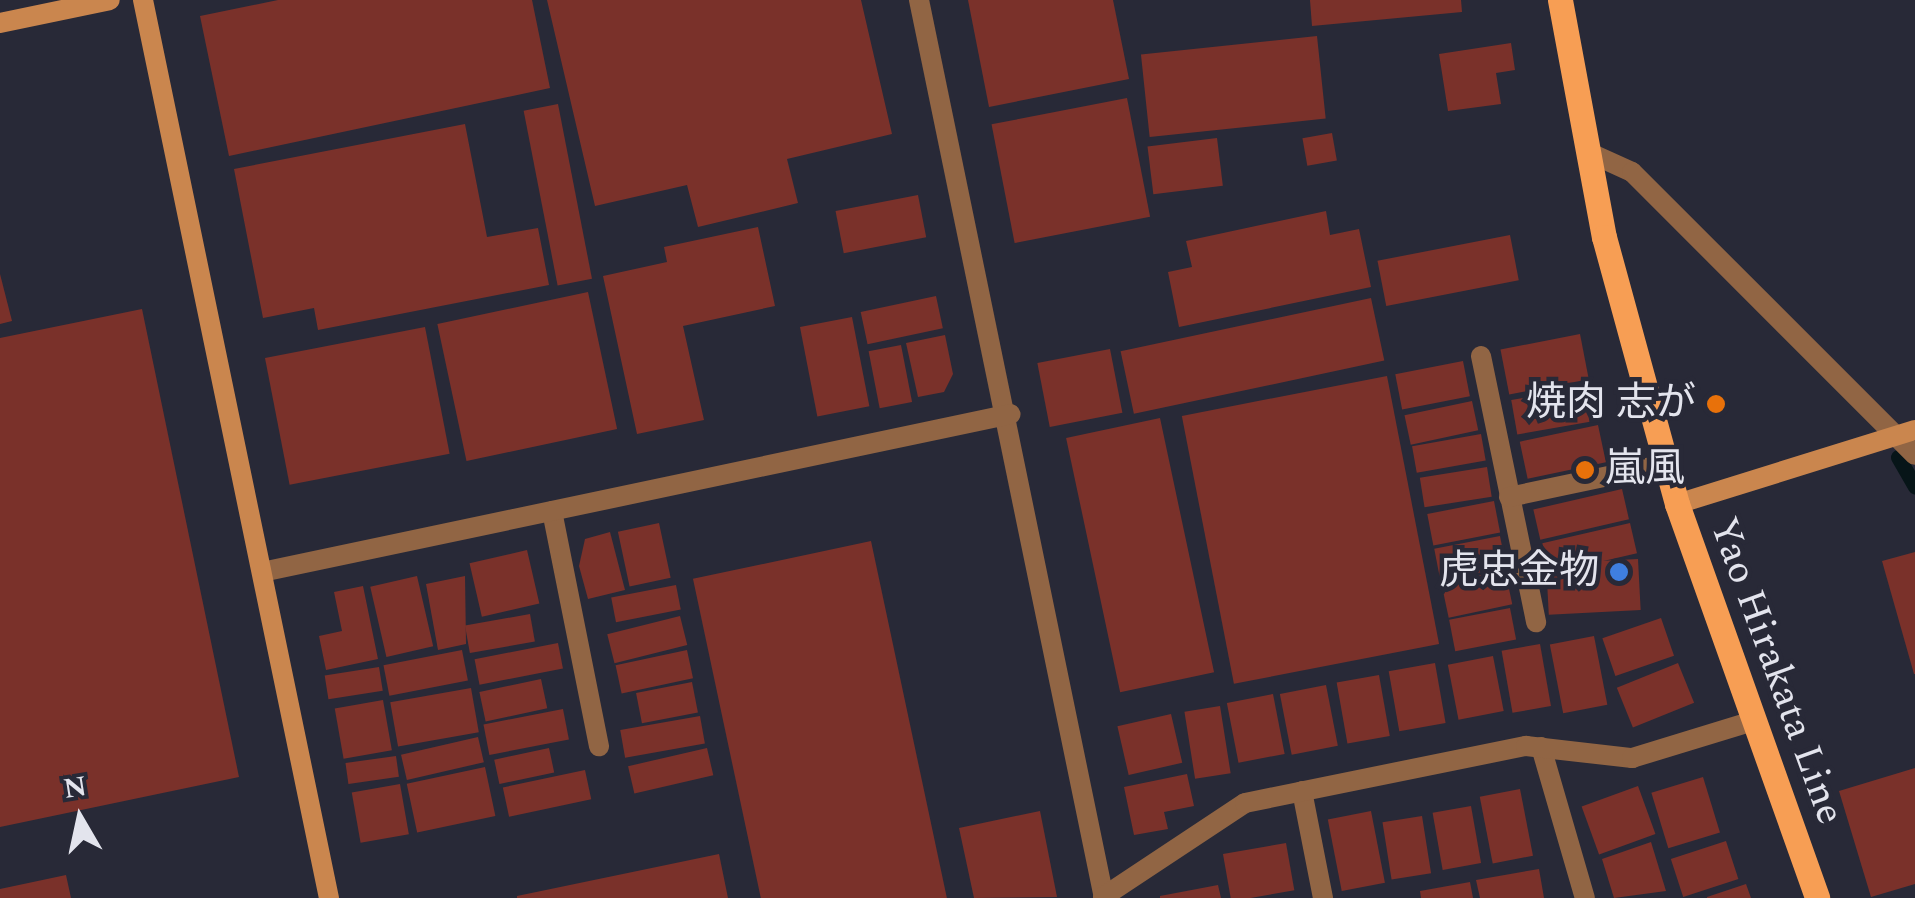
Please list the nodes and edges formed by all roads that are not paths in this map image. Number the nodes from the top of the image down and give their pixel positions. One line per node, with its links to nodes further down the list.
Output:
1 (110, 0): 5 (street)
2 (143, 0): 15 (street)
3 (919, 0): 8 (street)
4 (1560, 0): 6 (main road, Yao Hirakata Line)
5 (0, 23)
6 (1588, 152): 9 (street); 11 (main road, Yao Hirakata Line)
7 (1480, 356): 12 (street)
8 (1011, 414): 14 (street); 21 (street)
9 (1909, 432): 10 (street); 13 (street)
10 (1915, 455)
11 (1666, 464): 12 (street); 13 (main road, Yao Hirakata Line)
12 (1509, 498): 16 (street)
13 (1677, 504): 17 (main road, Yao Hirakata Line)
14 (552, 511): 15 (street); 18 (street)
15 (262, 572): 22 (street)
16 (1536, 622)
17 (1753, 721): 19 (street); 25 (main road, Yao Hirakata Line)
18 (599, 746)
19 (1541, 748): 20 (street); 24 (street)
20 (1302, 792): 21 (street); 23 (street)
21 (1103, 897)
22 (328, 898)
23 (1323, 898)
24 (1586, 898)
25 (1817, 898)

